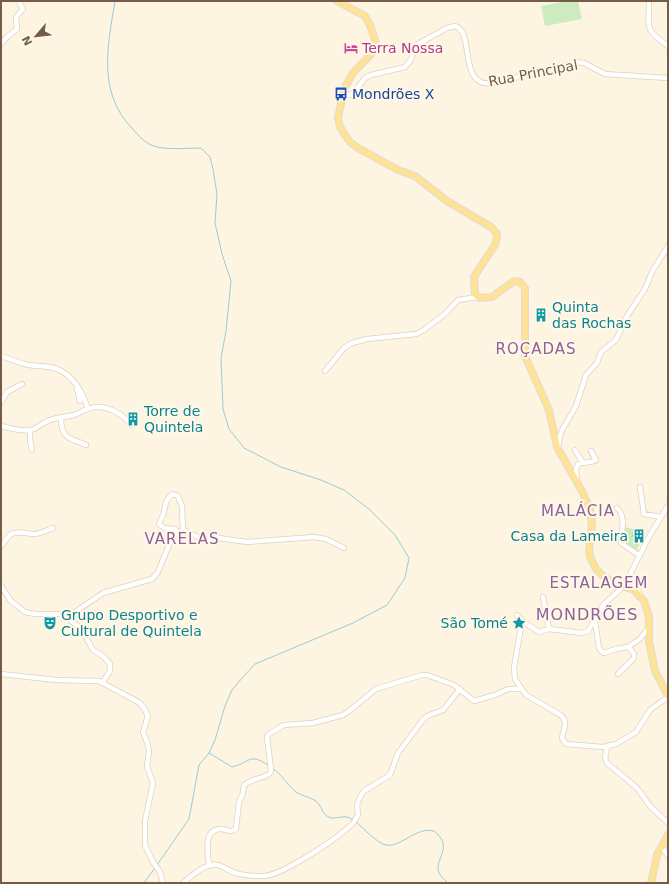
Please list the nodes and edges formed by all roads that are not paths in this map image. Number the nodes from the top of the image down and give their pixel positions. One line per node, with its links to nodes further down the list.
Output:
1 (18, 1): 4 (street)
2 (337, 1): 7 (main road)
3 (649, 1): 5 (street)
4 (1, 44)
5 (668, 46)
6 (668, 78): 7 (street, Rua Principal)
7 (343, 94): 9 (main road)
8 (668, 246): 22 (street)
9 (477, 297): 11 (street); 22 (main road)
10 (1, 356): 12 (street)
11 (325, 371)
12 (64, 374): 14 (street); 16 (street)
13 (22, 384): 15 (street)
14 (80, 401)
15 (1, 402)
16 (88, 409): 17 (street); 18 (street)
17 (61, 418): 20 (street); 21 (street)
18 (131, 425)
19 (1, 426): 20 (street)
20 (30, 430): 23 (street)
21 (86, 445)
22 (558, 448): 29 (main road)
23 (32, 450)
24 (575, 450): 26 (street)
25 (591, 451): 27 (street)
26 (578, 455): 27 (street); 28 (street)
27 (583, 463): 28 (street)
28 (577, 466): 29 (street)
29 (577, 482): 42 (main road)
30 (640, 487): 33 (street)
31 (668, 506): 33 (street)
32 (617, 508): 39 (street)
33 (661, 517): 39 (street)
34 (52, 528): 37 (street)
35 (183, 531): 36 (street); 36 (street); 38 (street)
36 (177, 532): 45 (street)
37 (1, 546)
38 (344, 548)
39 (640, 556): 40 (street)
40 (630, 575): 42 (street); 44 (street)
41 (1, 586): 45 (street)
42 (624, 586): 44 (main road); 47 (street)
43 (543, 597): 50 (street)
44 (644, 601): 49 (main road)
45 (62, 615): 54 (street)
46 (517, 615): 48 (street)
47 (595, 620): 50 (street); 51 (street)
48 (522, 621): 50 (street); 55 (street)
49 (650, 626): 51 (street); 57 (main road)
50 (549, 629)
51 (629, 647): 53 (street)
52 (1, 674): 54 (street)
53 (618, 674)
54 (102, 683): 64 (street)
55 (521, 688): 56 (street); 58 (street)
56 (460, 689): 63 (street); 63 (street)
57 (668, 696): 58 (street)
58 (607, 747): 59 (street)
59 (668, 822)
60 (668, 835): 61 (main road)
61 (661, 846): 62 (street); 66 (main road)
62 (668, 856)
63 (209, 865): 65 (street)
64 (163, 883)
65 (183, 883)
66 (651, 883)

